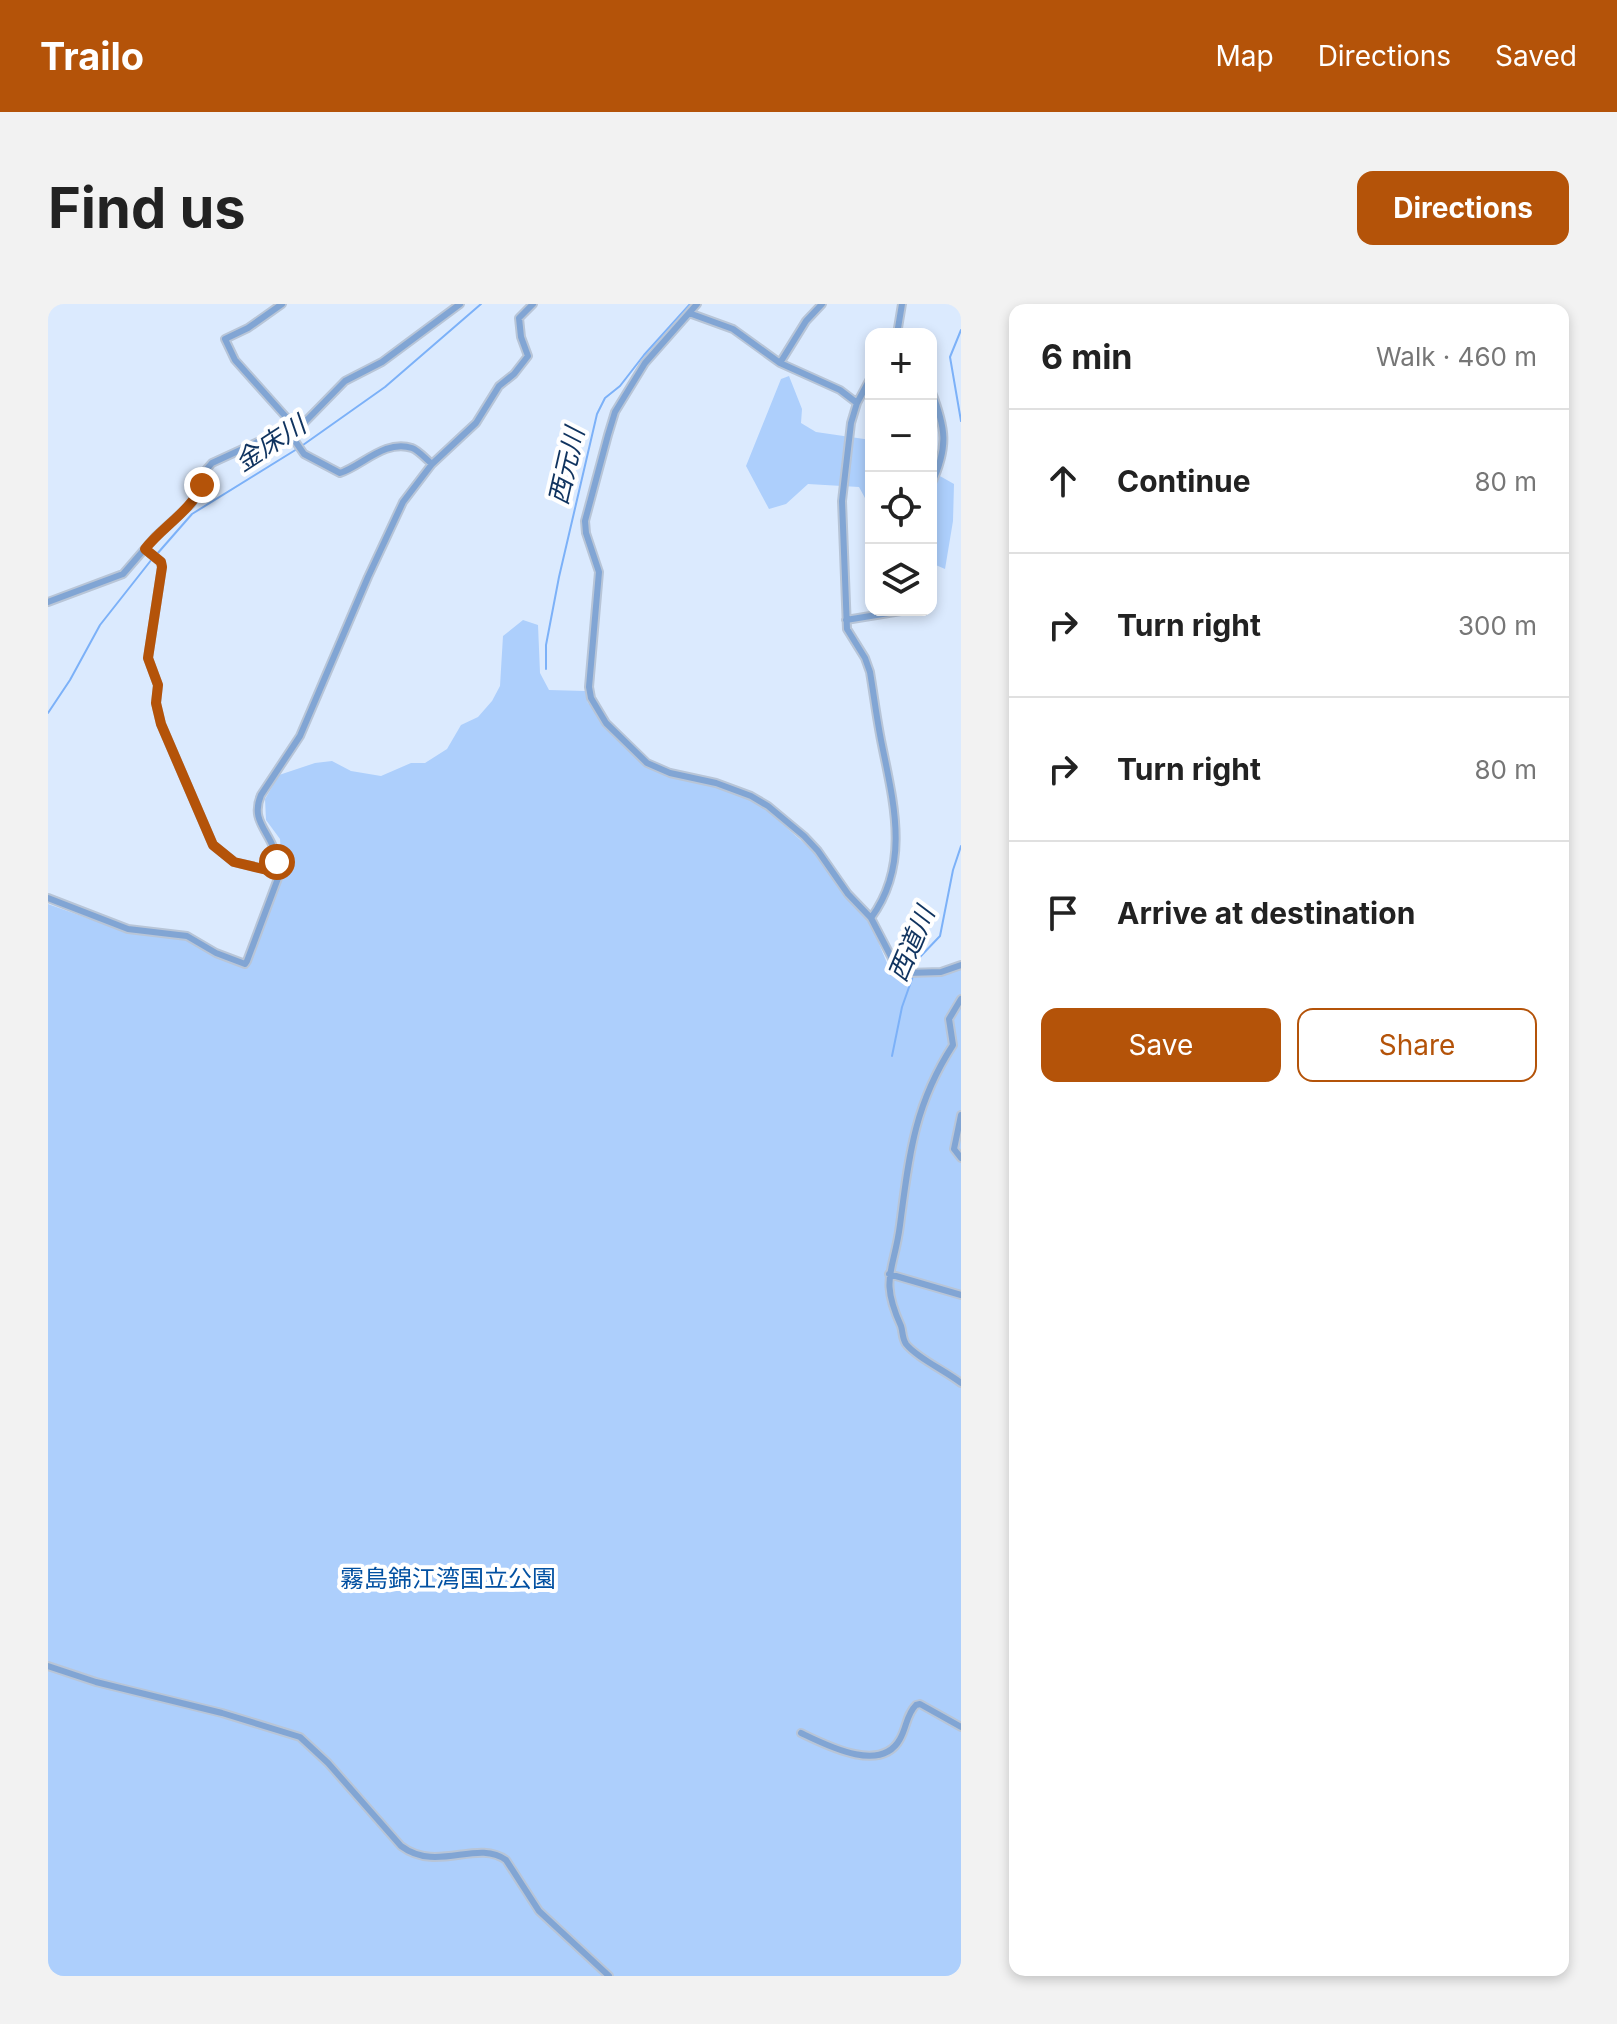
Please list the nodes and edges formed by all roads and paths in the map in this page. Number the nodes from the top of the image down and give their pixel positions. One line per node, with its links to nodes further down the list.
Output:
1 (282, 304): 13 (street)
2 (460, 304): 13 (street)
3 (533, 304): 14 (street)
4 (697, 304): 7 (street)
5 (822, 304): 9 (street)
6 (902, 304): 8 (street)
7 (689, 313): 9 (street); 22 (street)
8 (898, 328)
9 (780, 363): 12 (street)
10 (865, 388): 12 (street)
11 (935, 400): 15 (street)
12 (857, 403): 19 (street)
13 (290, 429): 14 (street); 16 (street)
14 (432, 464): 20 (street)
15 (937, 472)
16 (147, 551): 17 (street); 20 (street)
17 (48, 602)
18 (870, 616): 19 (street)
19 (846, 620): 22 (street)
20 (280, 873): 21 (street)
21 (48, 898)
22 (871, 918): 23 (street)
23 (961, 965)
24 (961, 999): 26 (street)
25 (961, 1040): 26 (street)
26 (953, 1045): 29 (street)
27 (961, 1115): 28 (street)
28 (961, 1158)
29 (889, 1274): 30 (street); 31 (street)
30 (961, 1295)
31 (961, 1383)
32 (52, 1668): 35 (street)
33 (961, 1727): 34 (street)
34 (801, 1733)
35 (609, 1976)

